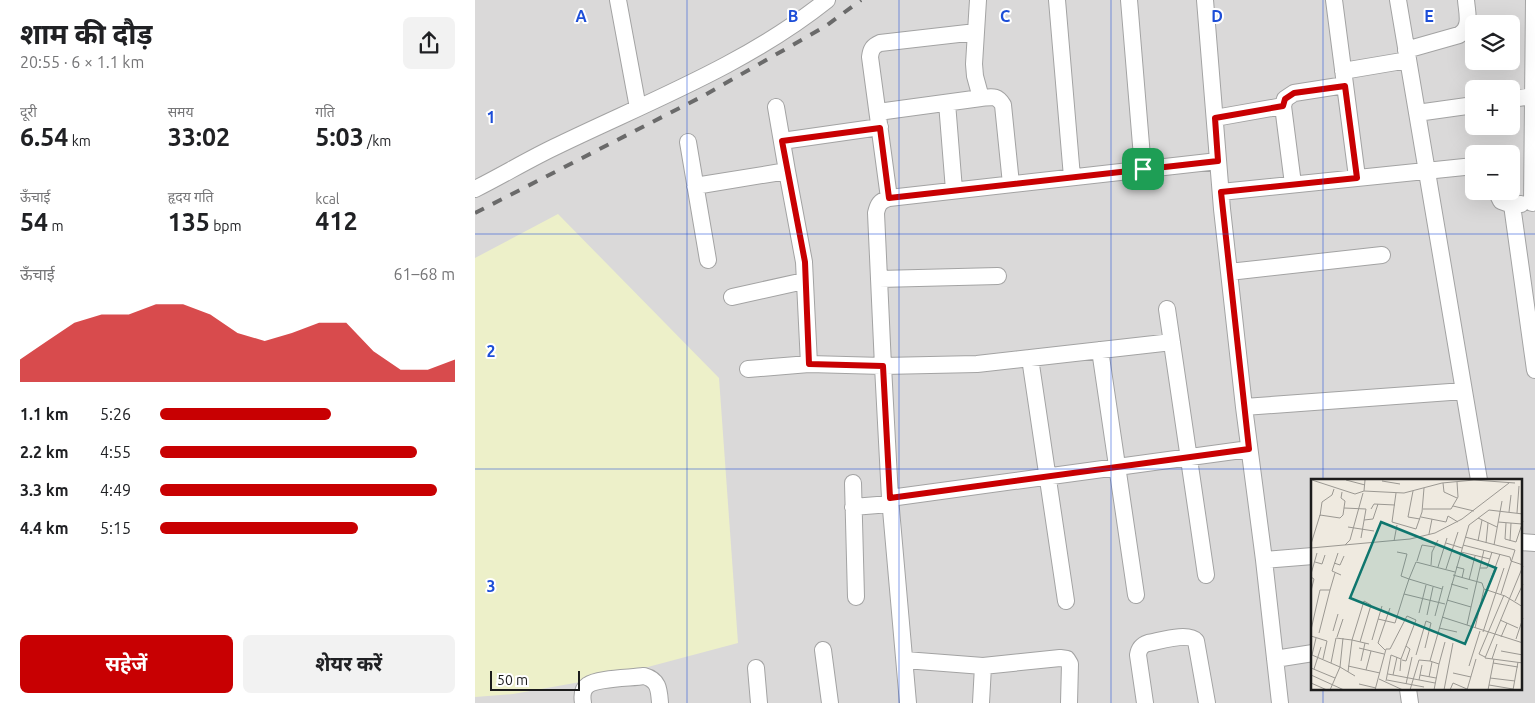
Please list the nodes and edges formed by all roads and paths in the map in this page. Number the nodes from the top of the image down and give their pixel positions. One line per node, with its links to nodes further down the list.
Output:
1 (618, 0): 21 (street)
2 (827, 0): 21 (street)
3 (978, 0): 11 (street)
4 (1057, 0): 32 (street)
5 (1129, 0): 29 (street)
6 (1205, 0): 23 (street)
7 (1334, 0): 13 (street)
8 (1398, 0): 12 (street)
9 (1465, 0): 12 (street)
10 (1534, 0): 14 (street)
11 (976, 32): 15 (street); 24 (street)
12 (1407, 55): 13 (street); 22 (street)
13 (1344, 78): 19 (street); 33 (street)
14 (1533, 96): 16 (street); 42 (street)
15 (981, 98): 17 (street); 34 (street)
16 (1520, 98)
17 (947, 103): 24 (street); 38 (street)
18 (1465, 105): 22 (street)
19 (1283, 106): 23 (street); 35 (street)
20 (776, 107): 25 (street)
21 (639, 108): 37 (street)
22 (1417, 113): 30 (street)
23 (1215, 118): 27 (street)
24 (879, 120): 25 (street); 40 (street)
25 (782, 141): 31 (street)
26 (688, 142): 36 (street)
27 (1218, 161): 29 (street); 39 (street)
28 (1465, 167): 30 (street)
29 (1143, 169): 32 (street)
30 (1426, 170): 33 (street); 59 (street)
31 (787, 171): 36 (street); 49 (street)
32 (1073, 177): 34 (street)
33 (1357, 178): 35 (street)
34 (1011, 184): 38 (street)
35 (1293, 184): 39 (street)
36 (695, 186): 45 (street)
37 (475, 190)
38 (954, 190): 40 (street)
39 (1221, 192): 46 (street)
40 (889, 198): 48 (street)
41 (1500, 200): 43 (street)
42 (1534, 203): 43 (street)
43 (1512, 205): 58 (street)
44 (1381, 255): 46 (street)
45 (709, 260)
46 (1229, 272): 60 (street)
47 (999, 276): 48 (street)
48 (879, 279): 56 (street)
49 (804, 281): 50 (street); 55 (street)
50 (732, 297)
51 (1167, 309): 52 (street)
52 (1172, 342): 53 (street); 62 (street)
53 (1100, 350): 54 (street); 63 (street)
54 (1030, 358): 56 (street); 64 (street)
55 (809, 364): 56 (street); 57 (street)
56 (883, 366): 67 (street)
57 (748, 368)
58 (1535, 370)
59 (1464, 391): 60 (street); 65 (street)
60 (1244, 407): 61 (street)
61 (1249, 449): 62 (street); 70 (street)
62 (1189, 457): 63 (street); 71 (street)
63 (1117, 467): 64 (street); 72 (street)
64 (1048, 476): 67 (street); 74 (street)
65 (1479, 479)
66 (853, 483): 68 (street)
67 (890, 501): 68 (street); 78 (street)
68 (853, 507): 73 (street)
69 (1311, 556): 70 (street)
70 (1264, 560): 77 (street)
71 (1207, 575)
72 (1136, 595)
73 (856, 597)
74 (1066, 601)
75 (823, 650): 85 (street)
76 (1311, 653): 77 (street)
77 (1275, 659): 91 (street)
78 (905, 660): 79 (street); 86 (street)
79 (983, 666): 87 (street); 88 (street)
80 (756, 668): 84 (street)
81 (1408, 690): 92 (street)
82 (583, 703): 83 (street)
83 (660, 703)
84 (759, 703)
85 (830, 703)
86 (908, 703)
87 (981, 703)
88 (1069, 703)
89 (1145, 703): 90 (street)
90 (1207, 703)
91 (1280, 703)
92 (1410, 703)

